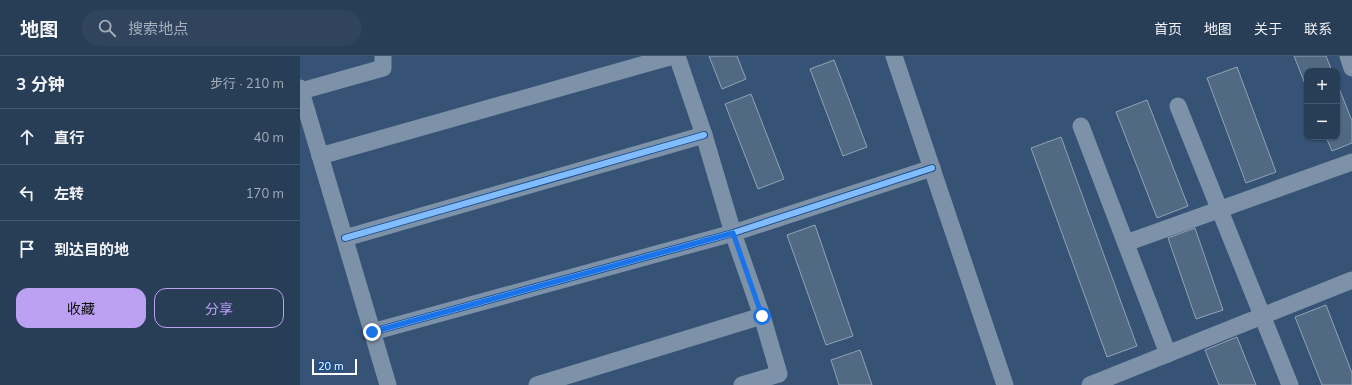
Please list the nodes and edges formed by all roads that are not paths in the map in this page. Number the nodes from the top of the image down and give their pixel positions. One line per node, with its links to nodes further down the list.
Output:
1 (383, 56): 7 (street)
2 (673, 56): 11 (street)
3 (677, 56): 10 (street)
4 (894, 56): 13 (street)
5 (1348, 56): 6 (street)
6 (1352, 68)
7 (300, 90): 11 (street)
8 (1178, 106): 14 (street)
9 (1081, 126): 17 (street)
10 (704, 134): 15 (street); 16 (street)
11 (320, 156): 16 (street)
12 (1352, 162): 14 (street)
13 (932, 168): 15 (street); 26 (street)
14 (1220, 208): 17 (street); 20 (street)
15 (733, 233): 19 (street); 21 (street)
16 (344, 238): 21 (street)
17 (1126, 243): 22 (street)
18 (1352, 280): 20 (street)
19 (762, 316): 24 (street); 25 (street)
20 (1263, 316): 22 (street); 28 (street)
21 (372, 332): 23 (street)
22 (1168, 354): 27 (street)
23 (388, 385)
24 (537, 385)
25 (742, 385)
26 (1005, 385)
27 (1090, 385)
28 (1290, 385)

